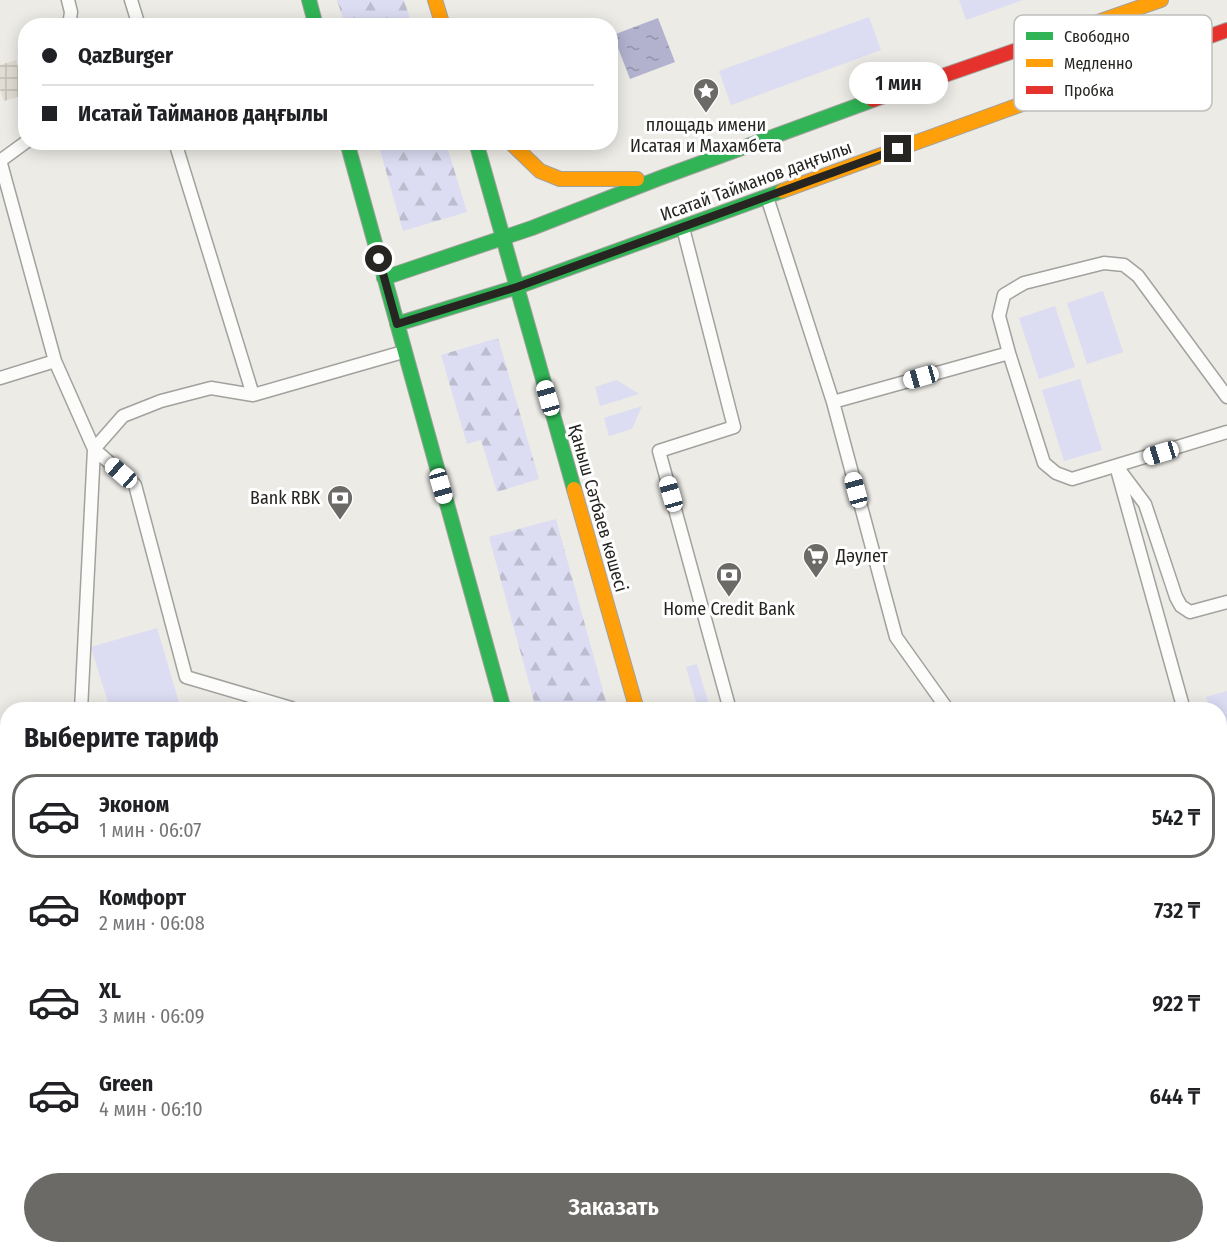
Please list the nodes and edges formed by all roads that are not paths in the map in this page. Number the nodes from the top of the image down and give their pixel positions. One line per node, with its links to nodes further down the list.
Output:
1 (68, 0): 7 (lane)
2 (131, 0): 8 (lane)
3 (309, 0): 9 (main road)
4 (435, 0): 10 (main road)
5 (1161, 0): 6 (main road, Исатай Тайманов даңғылы)
6 (1117, 15)
7 (70, 18)
8 (137, 18)
9 (314, 18)
10 (441, 18)
11 (1227, 30): 12 (main road, Исатай Тайманов даңғылы)
12 (1212, 35)
13 (1014, 50): 21 (main road, Исатай Тайманов даңғылы)
14 (1014, 107): 22 (main road, Исатай Тайманов даңғылы)
15 (18, 148): 20 (lane)
16 (177, 150): 32 (lane)
17 (349, 150): 25 (main road)
18 (478, 150): 24 (main road, Қаныш Сәтбаев көшесі)
19 (518, 150): 21 (main road)
20 (0, 161): 30 (lane)
21 (660, 178): 24 (main road, Исатай Тайманов даңғылы)
22 (766, 196): 23 (main road, Исатай Тайманов даңғылы); 34 (lane)
23 (682, 226): 26 (main road, Исатай Тайманов даңғылы); 43 (lane)
24 (503, 238): 25 (main road, Исатай Тайманов даңғылы); 26 (main road, Қаныш Сәтбаев көшесі)
25 (384, 278): 27 (main road)
26 (517, 287): 27 (main road, Исатай Тайманов даңғылы); 42 (main road, Қаныш Сәтбаев көшесі)
27 (397, 324): 28 (main road)
28 (404, 351): 32 (lane); 41 (main road)
29 (1009, 353): 33 (lane); 34 (lane); 37 (lane)
30 (56, 361): 31 (lane); 36 (lane)
31 (0, 378)
32 (253, 395): 36 (lane)
33 (1227, 397)
34 (833, 402): 44 (lane)
35 (1227, 432): 37 (lane)
36 (94, 449): 39 (lane); 40 (lane)
37 (1116, 466): 38 (lane); 45 (lane)
38 (1227, 602)
39 (81, 702)
40 (271, 702)
41 (502, 702)
42 (635, 702)
43 (728, 702)
44 (942, 702)
45 (1182, 702)

